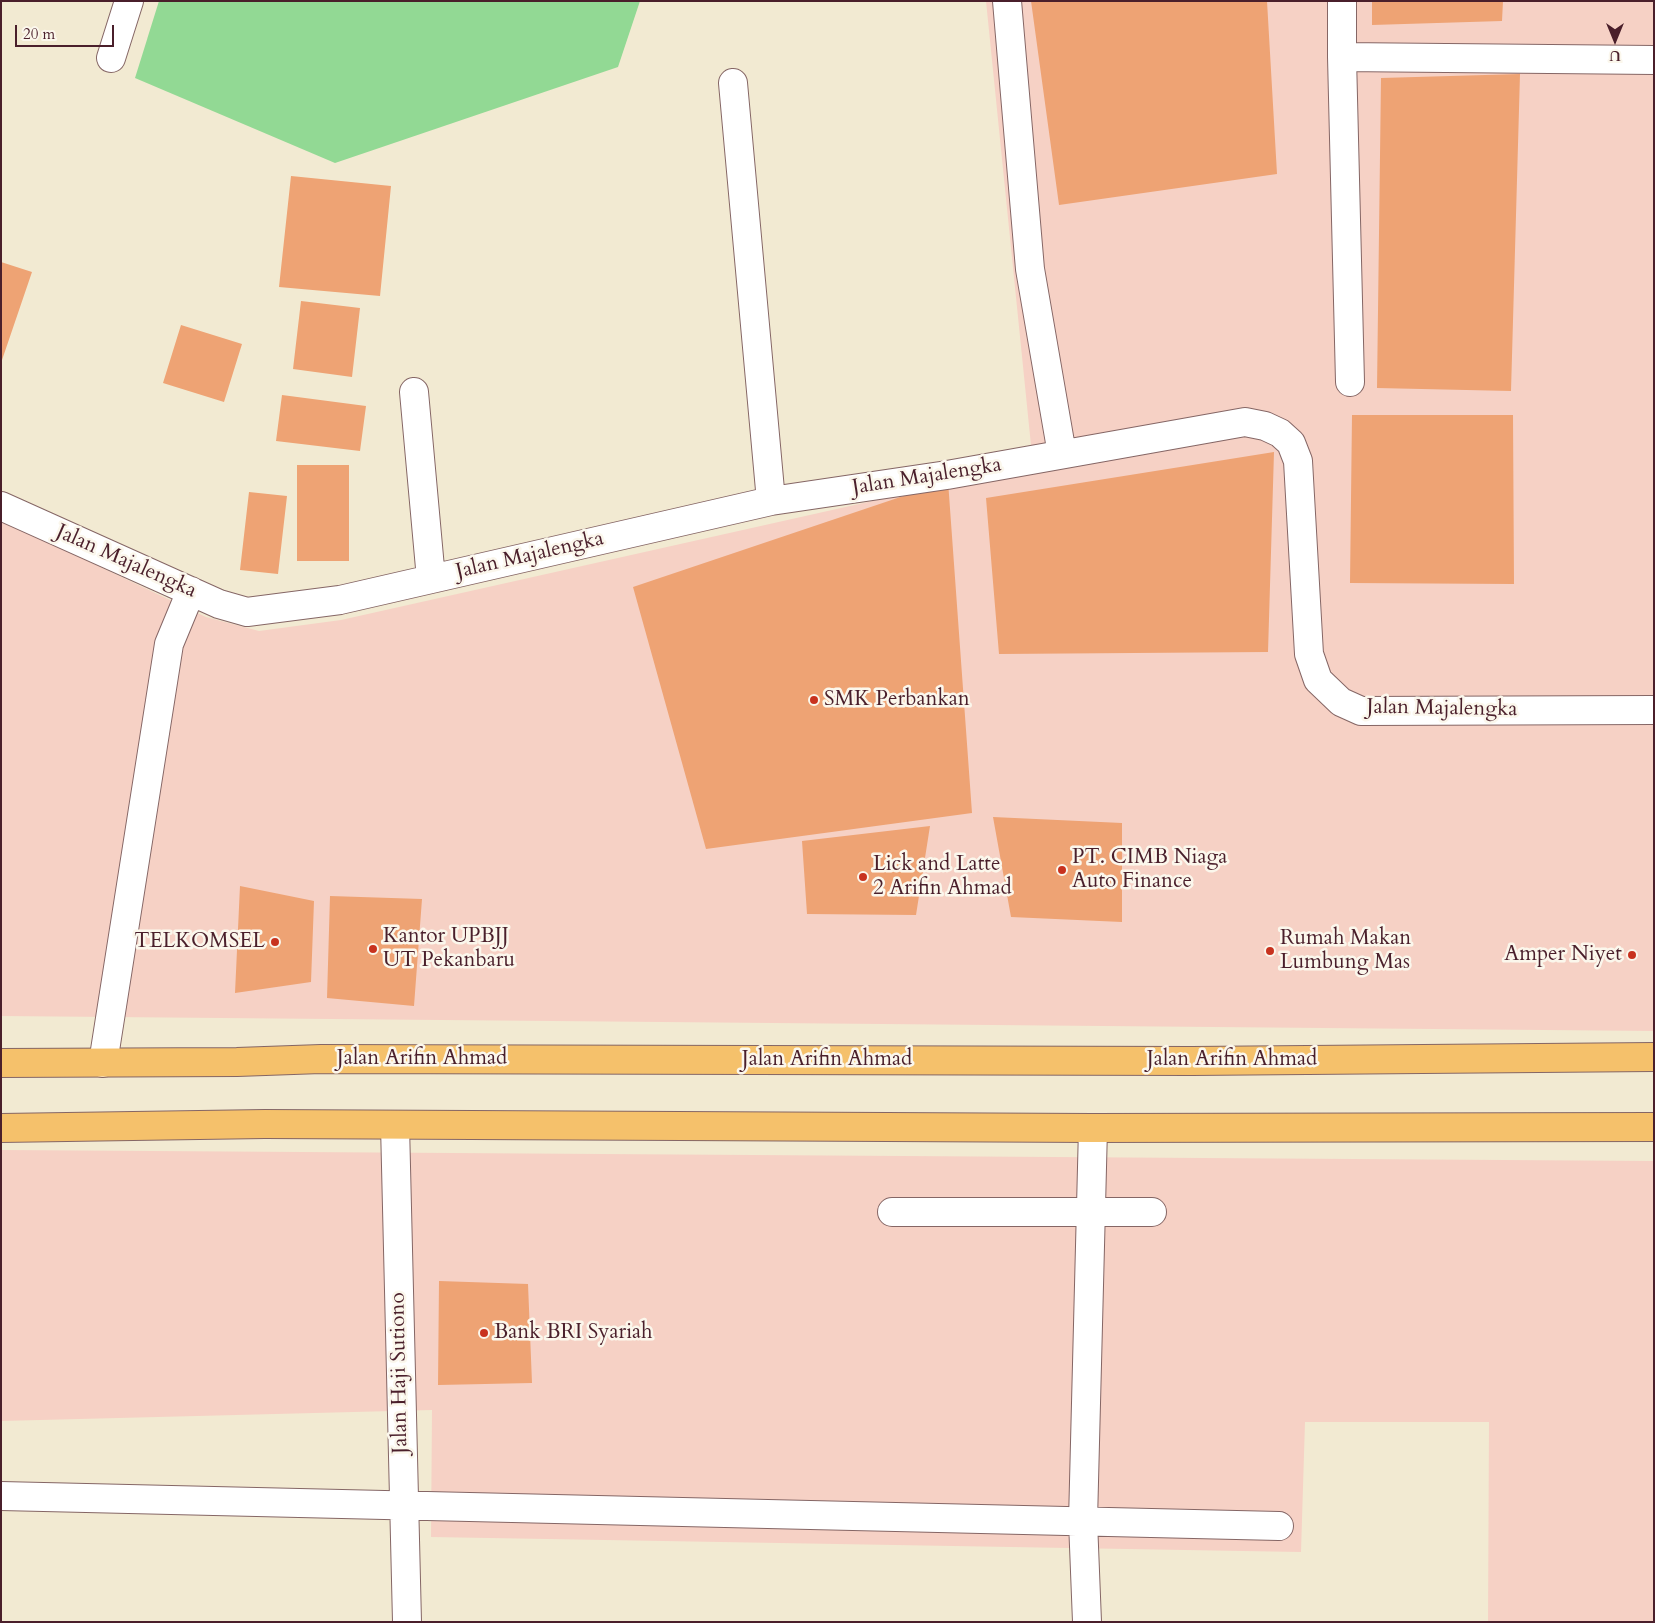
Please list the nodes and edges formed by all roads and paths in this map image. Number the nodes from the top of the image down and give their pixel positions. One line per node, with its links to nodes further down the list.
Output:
1 (129, 1): 5 (street)
2 (1007, 1): 10 (street)
3 (1342, 1): 4 (street)
4 (1342, 57): 6 (street); 8 (street)
5 (111, 58)
6 (1654, 60)
7 (733, 83): 11 (street)
8 (1350, 382)
9 (414, 392): 13 (street)
10 (1062, 454): 11 (street, Jalan Majalengka); 15 (street, Jalan Majalengka)
11 (771, 501): 13 (street, Jalan Majalengka)
12 (1, 506): 14 (street, Jalan Majalengka)
13 (431, 579): 14 (street, Jalan Majalengka)
14 (191, 591): 17 (street)
15 (1654, 710)
16 (1654, 1056): 17 (main road, Jalan Arifin Ahmad)
17 (103, 1062): 18 (main road, Jalan Arifin Ahmad)
18 (1, 1063)
19 (395, 1125): 21 (main road); 22 (main road); 27 (street, Jalan Haji Sutiono)
20 (1654, 1127): 22 (main road)
21 (1, 1128)
22 (1093, 1128): 24 (street)
23 (892, 1212): 24 (street)
24 (1090, 1212): 25 (street); 28 (street)
25 (1152, 1212)
26 (1, 1496): 27 (street)
27 (403, 1506): 28 (street); 30 (street, Jalan Haji Sutiono)
28 (1083, 1521): 29 (street); 31 (street)
29 (1279, 1526)
30 (407, 1622)
31 (1087, 1622)

